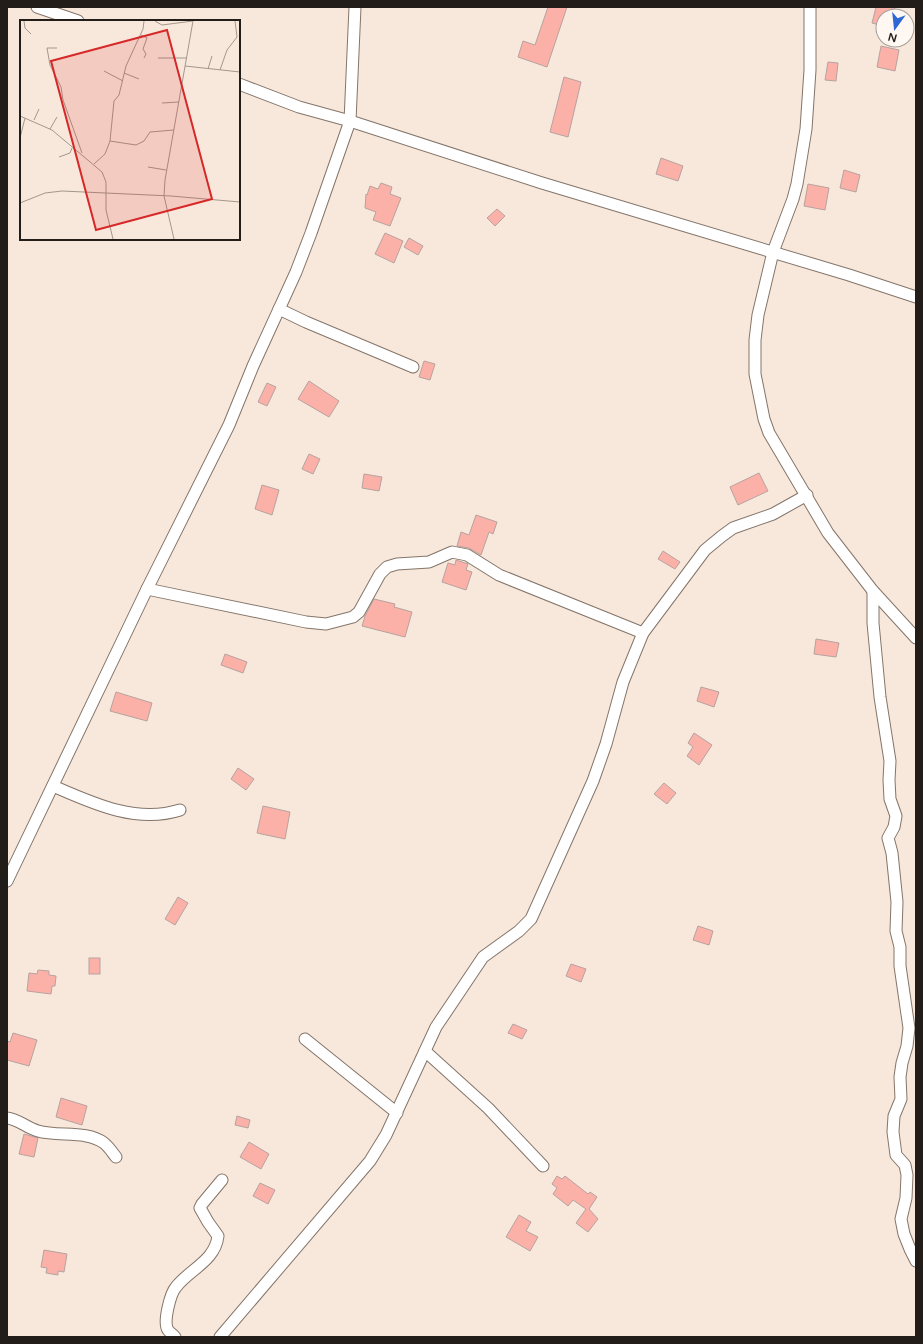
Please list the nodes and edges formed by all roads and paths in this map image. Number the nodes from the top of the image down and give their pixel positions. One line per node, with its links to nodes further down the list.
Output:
1 (37, 7): 4 (street)
2 (356, 7): 6 (street)
3 (810, 7): 7 (street)
4 (75, 20)
5 (240, 84): 6 (street)
6 (350, 121): 7 (street); 9 (street)
7 (773, 252): 8 (street); 11 (street)
8 (916, 297)
9 (280, 309): 10 (street); 12 (street)
10 (413, 367)
11 (806, 495): 13 (street); 14 (street)
12 (147, 589): 14 (street); 16 (street)
13 (874, 591): 15 (street); 26 (street)
14 (643, 633): 20 (street)
15 (916, 638)
16 (53, 786): 17 (street); 18 (street)
17 (180, 810)
18 (7, 881)
19 (305, 1039): 21 (street)
20 (425, 1051): 21 (street); 24 (street)
21 (397, 1112): 28 (street)
22 (7, 1118): 23 (street)
23 (116, 1157)
24 (543, 1166)
25 (222, 1180): 27 (street)
26 (916, 1261)
27 (175, 1337)
28 (220, 1337)

